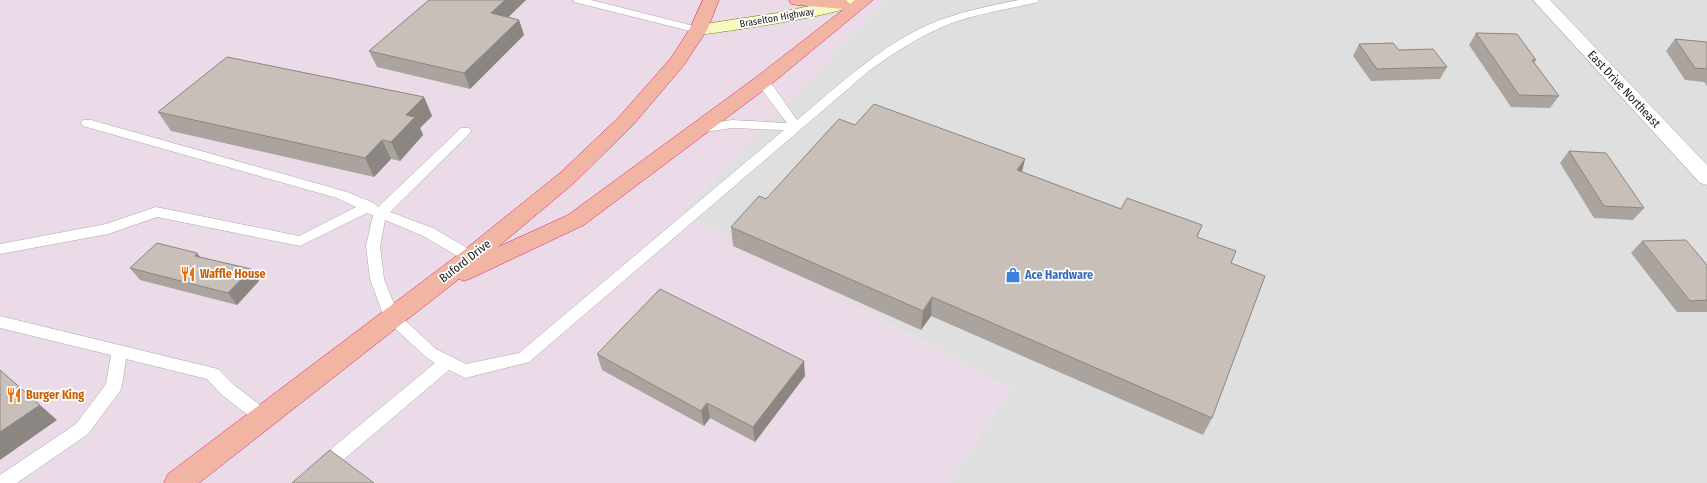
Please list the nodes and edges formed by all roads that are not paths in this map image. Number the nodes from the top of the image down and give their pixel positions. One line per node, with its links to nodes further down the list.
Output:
1 (578, 0): 8 (lane)
2 (711, 0): 8 (highway, Buford Drive)
3 (797, 0): 7 (highway)
4 (865, 0): 9 (highway)
5 (1034, 0): 11 (lane)
6 (1541, 0): 14 (street, East Drive Northeast)
7 (849, 2): 8 (main road, Braselton Highway)
8 (698, 30): 17 (highway, Buford Drive)
9 (762, 82): 11 (lane); 12 (highway)
10 (87, 123): 15 (lane)
11 (796, 127): 12 (lane); 22 (lane)
12 (698, 128): 18 (highway)
13 (465, 131): 15 (lane)
14 (1707, 178)
15 (374, 209): 16 (lane); 17 (lane); 19 (lane)
16 (0, 249)
17 (471, 257): 18 (highway, Buford Drive)
18 (429, 289): 19 (highway, Buford Drive)
19 (392, 317): 22 (lane); 23 (highway, Buford Drive)
20 (0, 322): 21 (lane)
21 (119, 351): 23 (lane); 24 (lane)
22 (447, 362): 26 (lane)
23 (263, 417): 25 (highway, Buford Drive)
24 (3, 483)
25 (178, 483)
26 (303, 483)

